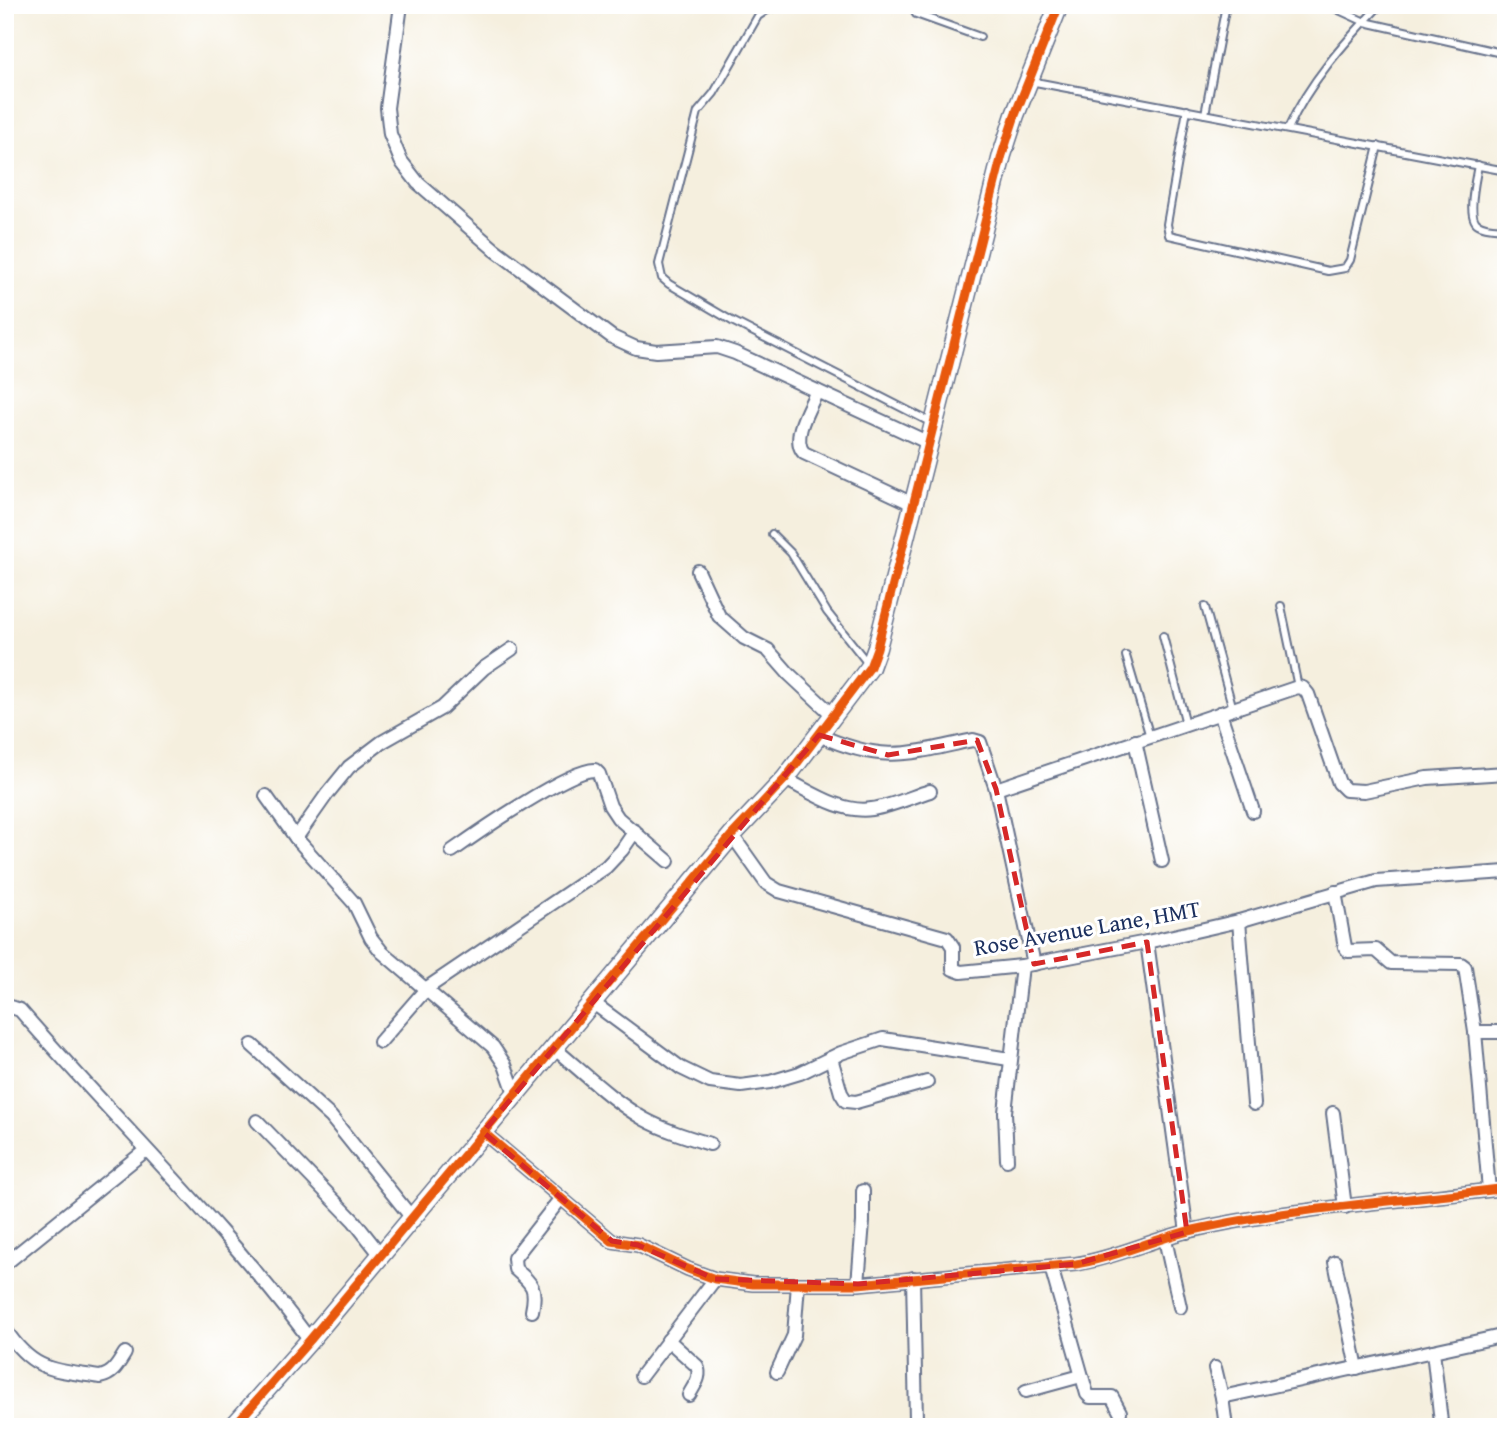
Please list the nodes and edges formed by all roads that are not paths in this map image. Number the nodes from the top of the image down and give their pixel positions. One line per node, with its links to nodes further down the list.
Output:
1 (401, 5): 21 (street)
2 (762, 5): 9 (lane)
3 (783, 5): 9 (lane)
4 (911, 5): 11 (lane)
5 (1059, 5): 13 (street)
6 (1226, 5): 15 (lane)
7 (1328, 5): 10 (lane)
8 (1380, 5): 10 (lane)
9 (758, 16): 22 (lane)
10 (1365, 22): 12 (lane); 16 (lane)
11 (980, 37)
12 (1506, 54)
13 (1029, 80): 14 (lane); 22 (street)
14 (1187, 110): 15 (lane); 17 (lane)
15 (1205, 114): 16 (lane)
16 (1288, 129): 17 (lane)
17 (1378, 146): 18 (lane)
18 (1478, 165): 19 (lane); 20 (lane)
19 (1506, 171)
20 (1506, 229)
21 (817, 391): 23 (street); 24 (street)
22 (934, 424): 23 (street)
23 (929, 443): 24 (street)
24 (914, 505): 32 (street)
25 (772, 534): 32 (lane)
26 (698, 571): 35 (street)
27 (1280, 606): 33 (lane)
28 (1205, 607): 34 (lane)
29 (1163, 636): 36 (lane)
30 (512, 649): 48 (street)
31 (1126, 656): 38 (lane)
32 (870, 667): 35 (street)
33 (1298, 687): 34 (street); 40 (street)
34 (1226, 711): 36 (street); 45 (street)
35 (834, 716): 37 (street)
36 (1186, 724): 38 (street)
37 (820, 735): 41 (street); 42 (street)
38 (1150, 737): 39 (street)
39 (1135, 741): 42 (street); 51 (street)
40 (1506, 773)
41 (785, 779): 43 (street); 47 (street)
42 (996, 789): 56 (street)
43 (930, 791)
44 (266, 796): 48 (street)
45 (1254, 811)
46 (635, 831): 49 (street); 50 (street); 57 (street)
47 (732, 835): 56 (street, Rose Avenue Lane, HMT); 58 (street)
48 (296, 838): 57 (street)
49 (452, 851)
50 (668, 861)
51 (1161, 861)
52 (1506, 873): 53 (street, Rose Avenue Lane, HMT)
53 (1335, 892): 54 (street, Rose Avenue Lane, HMT); 60 (street)
54 (1239, 921): 55 (street, Rose Avenue Lane, HMT); 69 (street)
55 (1147, 942): 56 (street, Rose Avenue Lane, HMT); 82 (street)
56 (1028, 965): 66 (street)
57 (427, 988): 62 (street); 68 (street)
58 (592, 1002): 64 (street); 65 (street)
59 (5, 1009): 74 (street)
60 (1475, 1032): 61 (street); 77 (street)
61 (1506, 1032)
62 (380, 1042)
63 (252, 1045): 81 (street)
64 (554, 1048): 68 (street); 73 (street)
65 (831, 1058): 66 (street); 67 (street)
66 (1009, 1059): 75 (street)
67 (927, 1082)
68 (515, 1093): 72 (street)
69 (1254, 1104)
70 (1333, 1113): 80 (street)
71 (257, 1121): 84 (street)
72 (483, 1132): 79 (street); 81 (street)
73 (710, 1144)
74 (146, 1150): 86 (street); 96 (street)
75 (1007, 1160)
76 (1506, 1188): 77 (street)
77 (1489, 1190): 80 (street)
78 (863, 1191): 91 (street)
79 (561, 1198): 89 (street); 93 (street)
80 (1345, 1207): 82 (street)
81 (412, 1218): 84 (street)
82 (1187, 1232): 83 (street)
83 (1166, 1239): 87 (street); 92 (street)
84 (380, 1254): 96 (street)
85 (1335, 1262): 101 (street)
86 (5, 1264)
87 (1051, 1267): 88 (street); 104 (street)
88 (913, 1278): 91 (street); 109 (street)
89 (715, 1279): 90 (street); 97 (street)
90 (798, 1284): 91 (street); 102 (street)
91 (858, 1284)
92 (1180, 1307)
93 (532, 1311)
94 (5, 1329): 99 (street)
95 (1506, 1335): 98 (street)
96 (310, 1339): 111 (street)
97 (668, 1340): 103 (street); 106 (street)
98 (1433, 1351): 101 (street); 110 (street)
99 (125, 1353)
100 (1215, 1367): 107 (street)
101 (1357, 1368): 107 (street)
102 (777, 1372)
103 (641, 1376)
104 (1081, 1376): 105 (street); 108 (street)
105 (1026, 1391)
106 (689, 1395)
107 (1223, 1397): 112 (street)
108 (1120, 1412)
109 (916, 1420)
110 (1441, 1422)
111 (233, 1427)
112 (1226, 1427)

